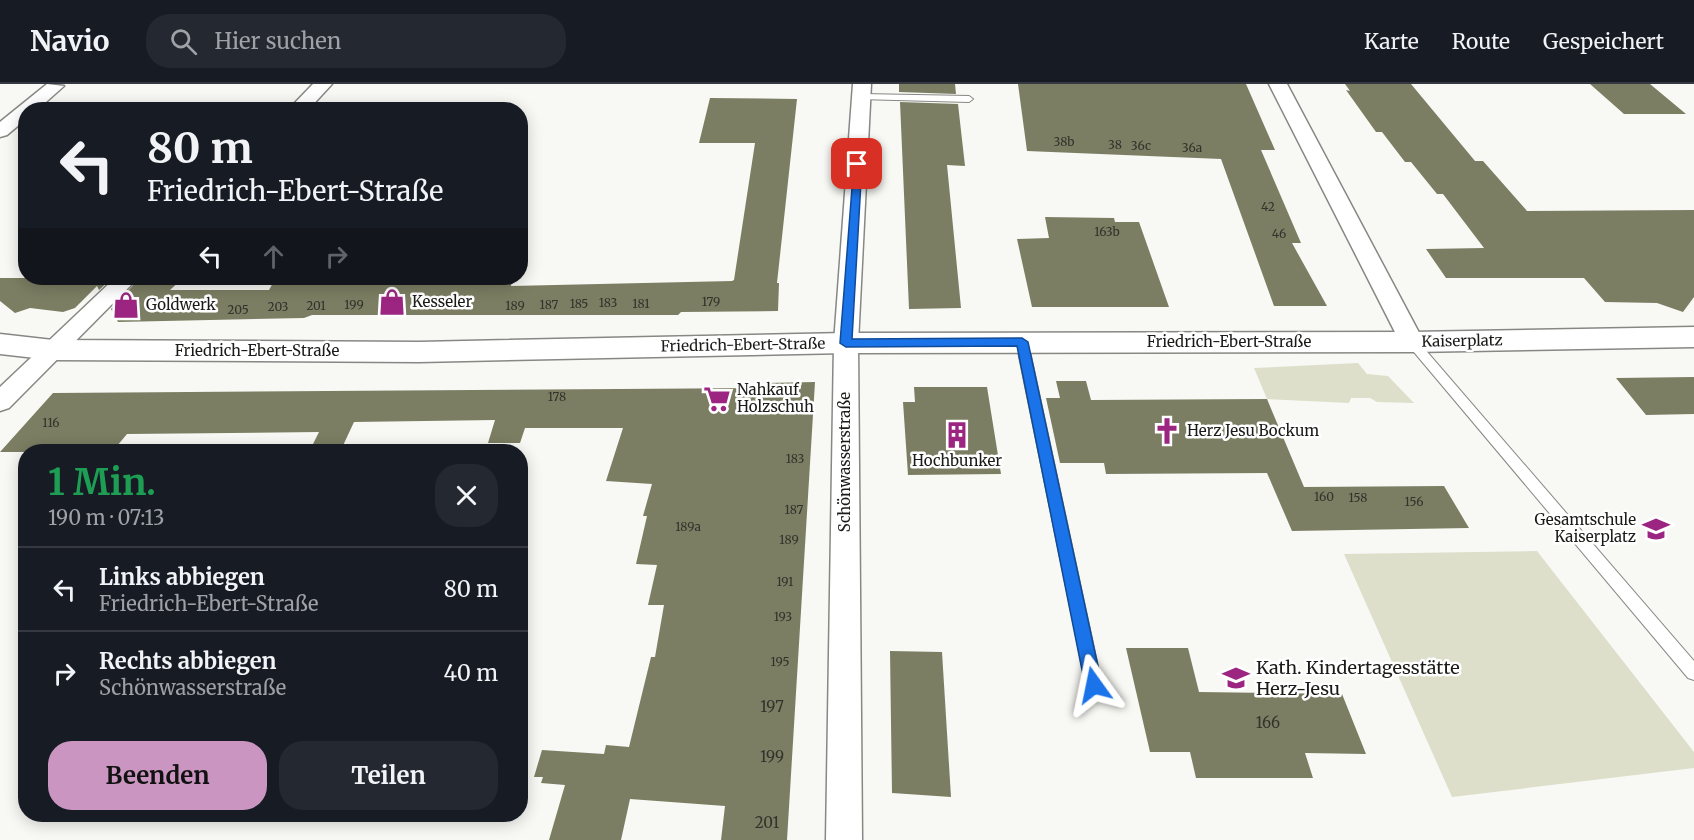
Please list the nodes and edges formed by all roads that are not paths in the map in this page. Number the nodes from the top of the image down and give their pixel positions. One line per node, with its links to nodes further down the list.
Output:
1 (323, 84): 7 (street)
2 (1278, 84): 13 (street, Kaiserplatz)
3 (54, 86): 6 (street)
4 (862, 91): 5 (lane); 14 (street, Schönwasserstraße)
5 (969, 99)
6 (35, 102)
7 (305, 102)
8 (18, 116): 9 (street)
9 (0, 131)
10 (120, 285): 16 (street)
11 (1694, 337): 13 (street, Kaiserplatz)
12 (1022, 342): 13 (street, Friedrich-Ebert-Straße); 14 (street, Friedrich-Ebert-Straße); 19 (lane)
13 (1412, 342): 18 (lane)
14 (846, 343): 16 (street, Friedrich-Ebert-Straße); 20 (street, Schönwasserstraße)
15 (0, 344): 16 (street, Friedrich-Ebert-Straße)
16 (53, 350): 17 (street)
17 (0, 402)
18 (1694, 673)
19 (1094, 685)
20 (844, 840)

